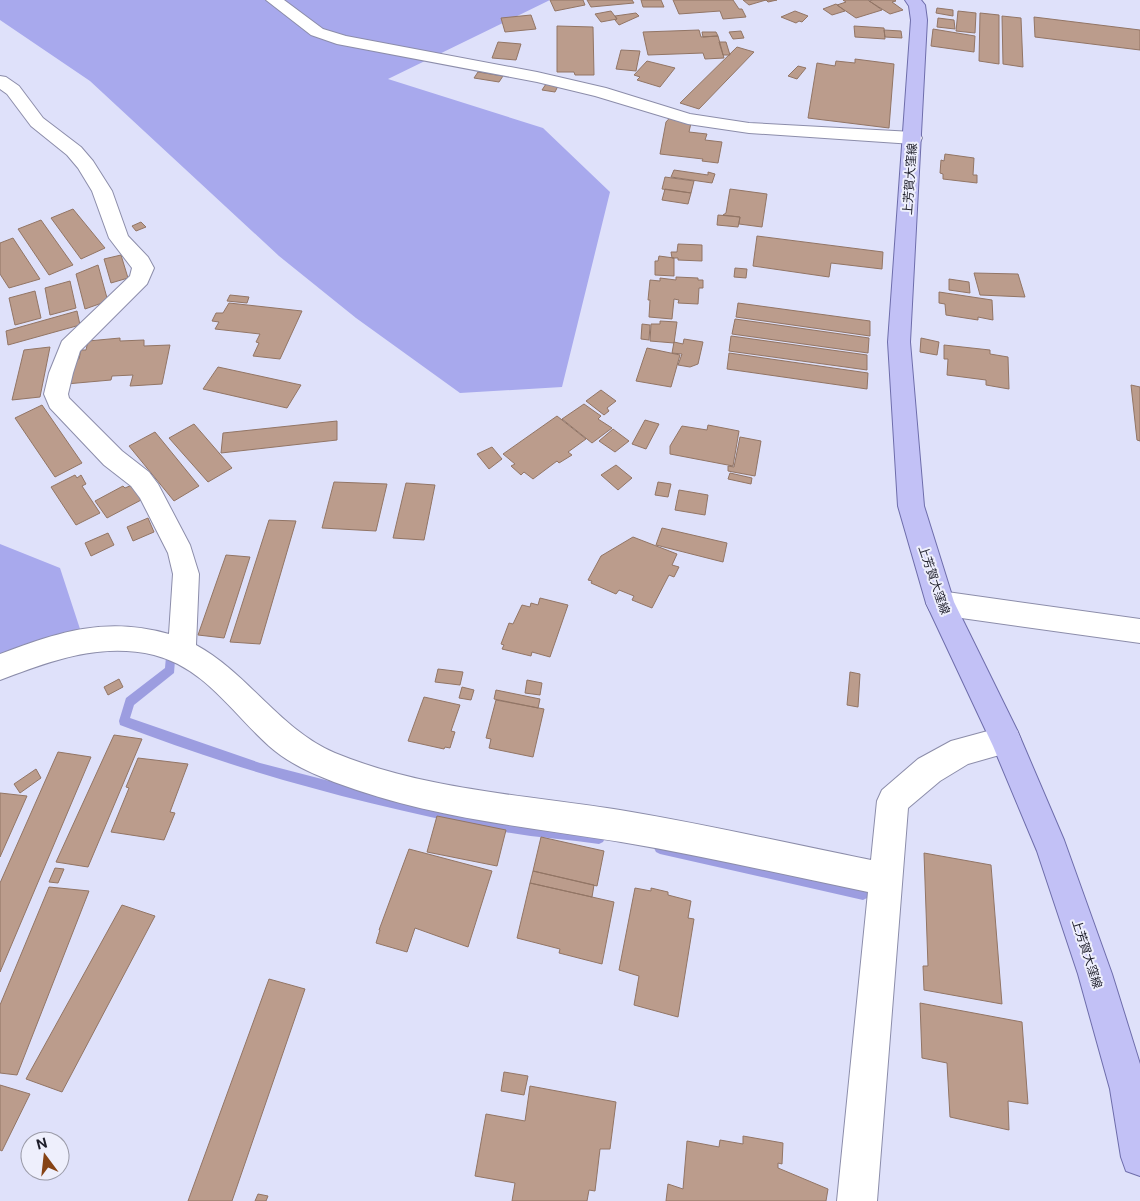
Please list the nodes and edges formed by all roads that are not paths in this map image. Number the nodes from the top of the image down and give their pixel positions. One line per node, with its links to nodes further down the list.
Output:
1 (274, 0): 4 (street)
2 (913, 0): 4 (main road, 上芳賀大窪線)
3 (0, 81): 7 (street)
4 (912, 138): 5 (main road, 上芳賀大窪線)
5 (940, 603): 6 (street); 9 (main road, 上芳賀大窪線)
6 (1140, 631)
7 (175, 648): 8 (street); 10 (street)
8 (0, 667)
9 (1006, 740): 10 (street); 11 (main road, 上芳賀大窪線)
10 (885, 879): 12 (street)
11 (1140, 1157)
12 (857, 1201)

